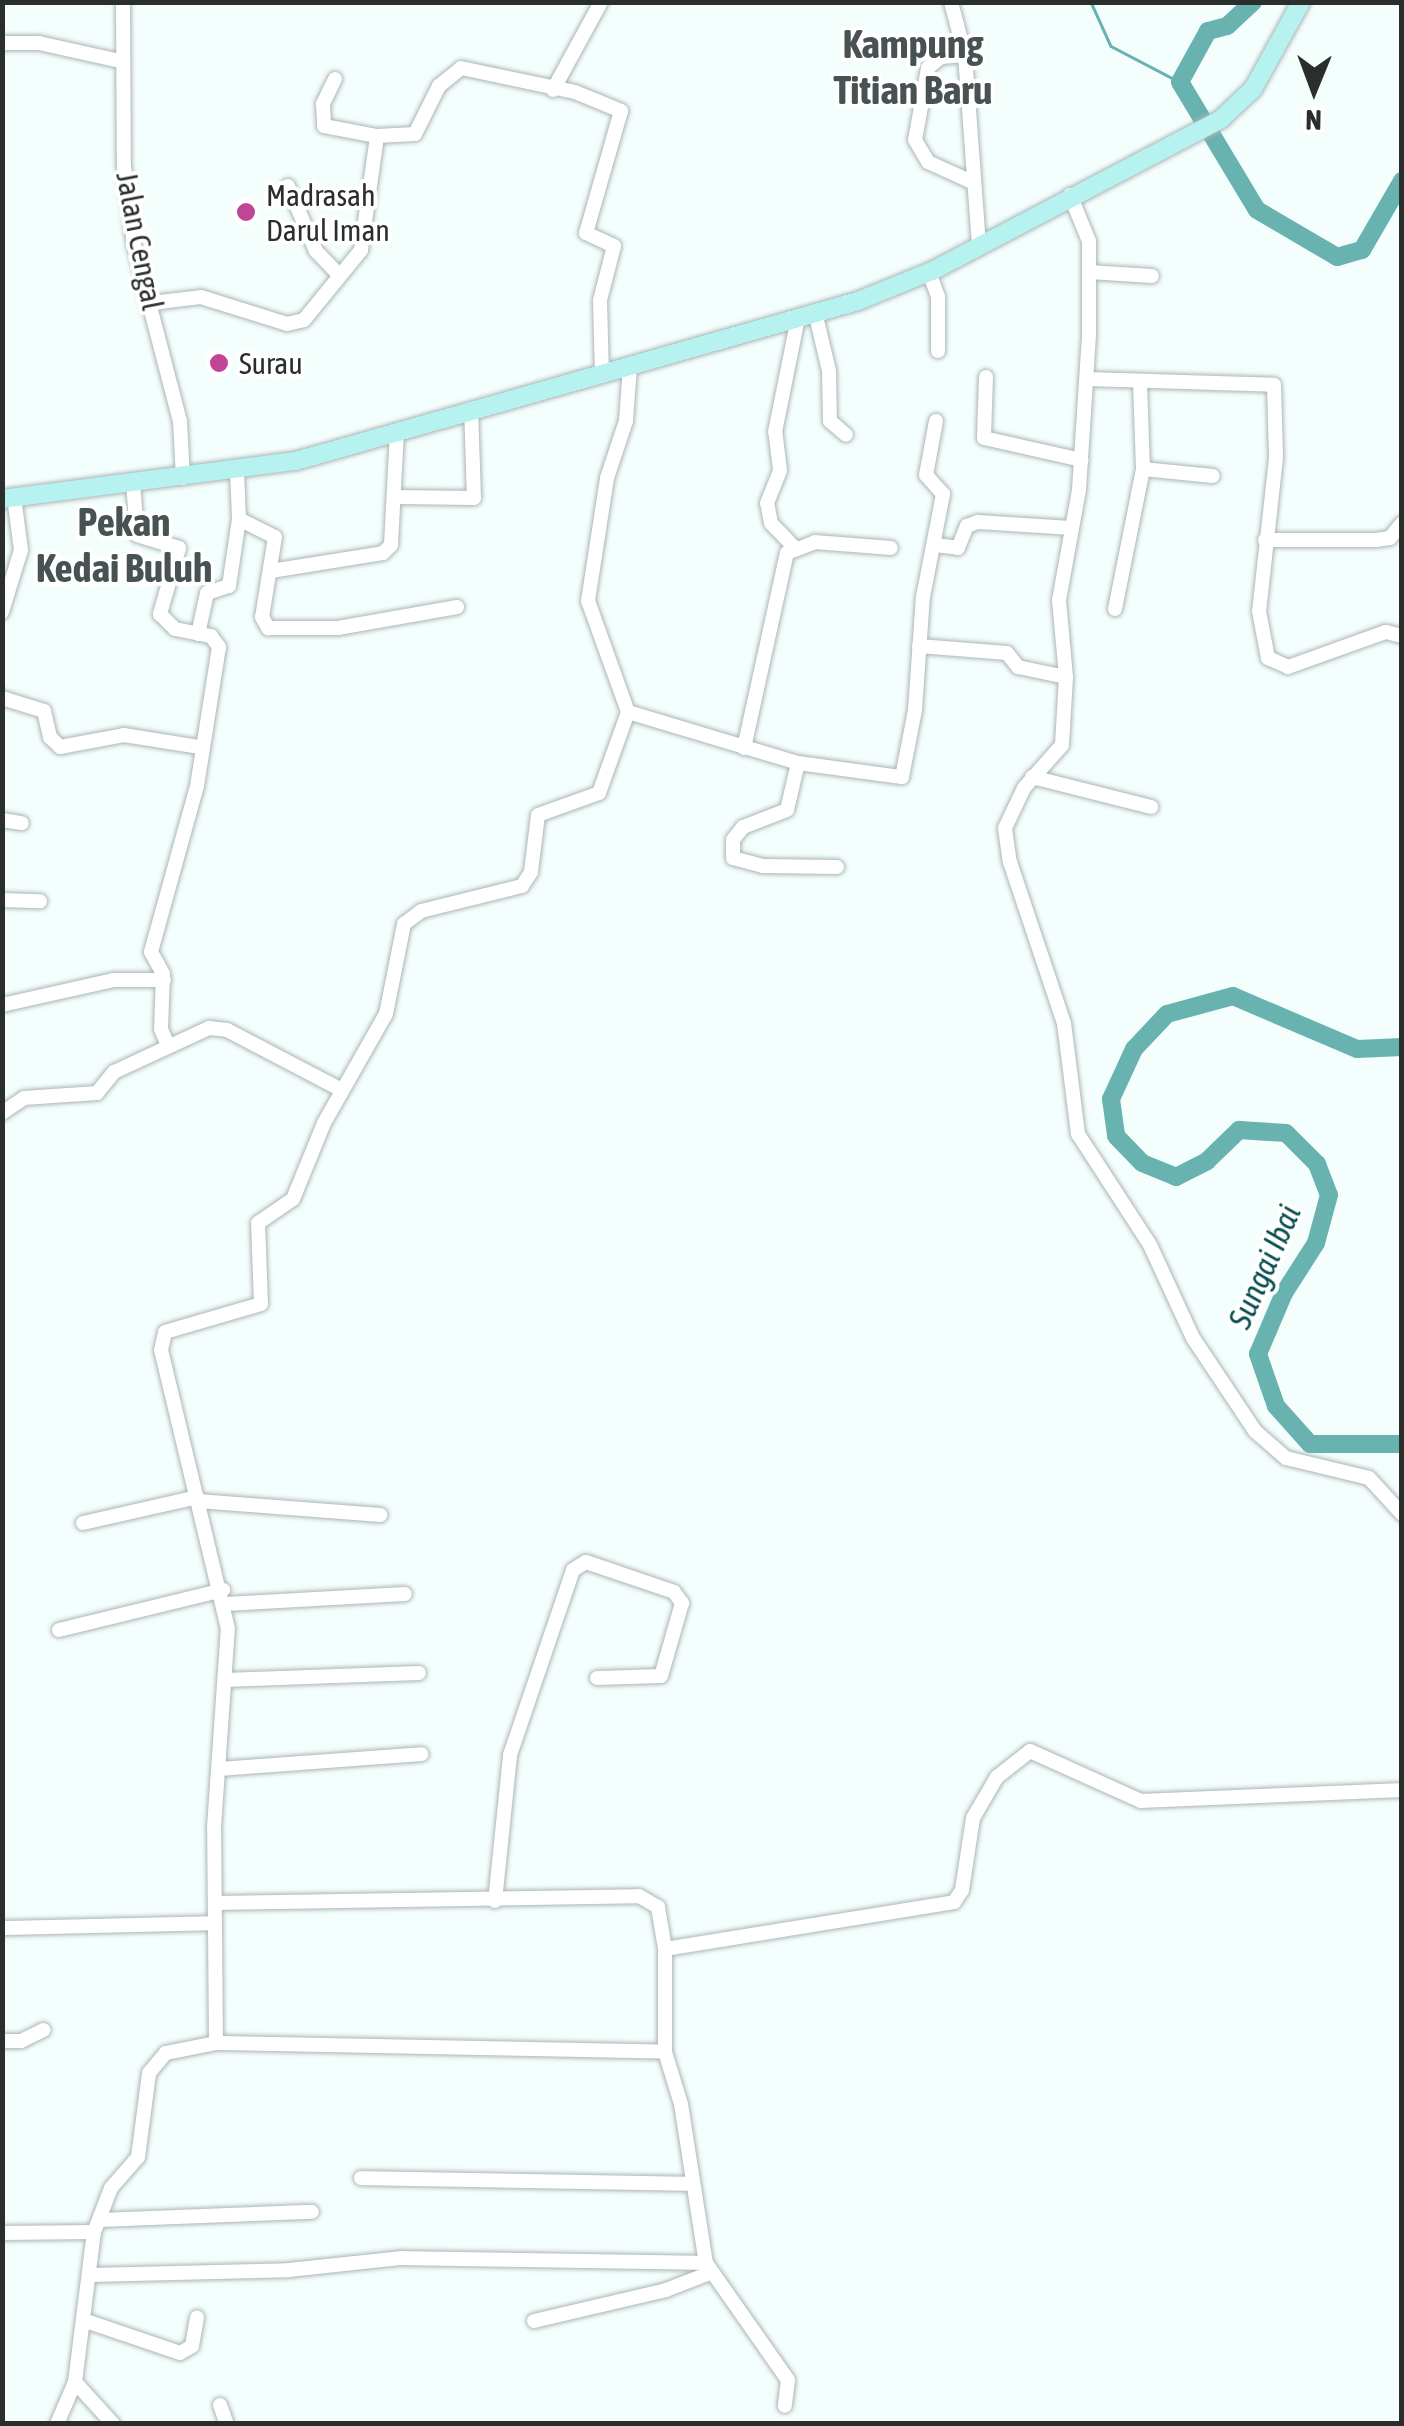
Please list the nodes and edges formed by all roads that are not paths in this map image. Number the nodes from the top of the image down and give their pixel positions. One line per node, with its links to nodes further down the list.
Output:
1 (122, 2): 7 (street, Jalan Cengal)
2 (601, 2): 9 (street)
3 (951, 2): 6 (street)
4 (1301, 2): 13 (main road)
5 (2, 43): 7 (street)
6 (964, 55): 11 (street); 11 (street)
7 (120, 61): 19 (street, Jalan Cengal)
8 (336, 78): 10 (street)
9 (553, 90): 10 (street); 24 (street)
10 (377, 136): 17 (street)
11 (972, 182): 14 (street)
12 (288, 186): 17 (street)
13 (1070, 195): 14 (main road); 16 (street)
14 (979, 246): 15 (main road)
15 (928, 272): 20 (main road); 22 (street)
16 (1089, 272): 18 (street); 26 (street)
17 (337, 273): 19 (street)
18 (1152, 276)
19 (151, 303): 36 (street, Jalan Cengal)
20 (816, 316): 21 (main road); 31 (street)
21 (797, 323): 23 (main road); 45 (street)
22 (938, 350)
23 (630, 366): 24 (main road); 56 (street)
24 (602, 374): 28 (main road)
25 (986, 377): 32 (street)
26 (1087, 380): 27 (street); 32 (street)
27 (1140, 381): 33 (street); 43 (street)
28 (472, 409): 30 (main road); 38 (street)
29 (936, 421): 44 (street)
30 (397, 432): 34 (main road); 38 (street)
31 (846, 435)
32 (1082, 460): 42 (street)
33 (1144, 469): 35 (street); 49 (street)
34 (237, 471): 36 (main road); 40 (street)
35 (1213, 476)
36 (183, 478): 37 (main road)
37 (133, 482): 39 (main road); 51 (street)
38 (395, 497): 47 (street)
39 (8, 498): 50 (street)
40 (239, 519): 47 (street); 51 (street)
41 (1402, 523): 43 (street)
42 (1071, 528): 44 (street); 54 (street)
43 (1264, 540): 52 (street)
44 (935, 545): 53 (street)
45 (794, 547): 46 (street); 58 (street)
46 (891, 548)
47 (271, 571): 48 (street)
48 (456, 607)
49 (1115, 609)
50 (2, 612)
51 (198, 634): 57 (street)
52 (1402, 636)
53 (919, 646): 54 (street); 59 (street)
54 (1066, 677): 60 (street)
55 (2, 698): 57 (street)
56 (628, 712): 58 (street); 70 (street)
57 (200, 747): 67 (street)
58 (744, 748): 59 (street)
59 (798, 763): 64 (street)
60 (1032, 777): 61 (street); 73 (street)
61 (1151, 807)
62 (2, 820): 63 (street)
63 (22, 823)
64 (837, 867)
65 (2, 900): 66 (street)
66 (40, 902)
67 (164, 980): 68 (street); 69 (street)
68 (2, 1005)
69 (167, 1042): 70 (street); 71 (street)
70 (342, 1090): 72 (street)
71 (2, 1112)
72 (197, 1499): 74 (street); 75 (street); 77 (street)
73 (1402, 1514)
74 (380, 1516)
75 (83, 1522)
76 (406, 1594): 77 (street)
77 (224, 1597): 78 (street); 81 (street)
78 (59, 1630)
79 (420, 1673): 81 (street)
80 (597, 1678): 85 (street)
81 (225, 1680): 83 (street)
82 (421, 1754): 83 (street)
83 (218, 1769): 86 (street)
84 (1402, 1790): 89 (street)
85 (495, 1901): 86 (street); 89 (street)
86 (215, 1903): 87 (street)
87 (216, 1923): 88 (street); 92 (street)
88 (2, 1928)
89 (665, 1949): 93 (street)
90 (44, 2030): 91 (street)
91 (2, 2041)
92 (216, 2043): 93 (street); 97 (street)
93 (665, 2052): 95 (street)
94 (360, 2178): 95 (street)
95 (693, 2184): 99 (street)
96 (312, 2212): 97 (street)
97 (97, 2226): 98 (street); 100 (street)
98 (2, 2233)
99 (708, 2268): 100 (street); 103 (street); 106 (street)
100 (92, 2275): 102 (street)
101 (197, 2317): 102 (street)
102 (86, 2321): 104 (street)
103 (534, 2321)
104 (76, 2382): 107 (street); 108 (street)
105 (220, 2405): 109 (street)
106 (785, 2406)
107 (57, 2424)
108 (113, 2424)
109 (227, 2424)

